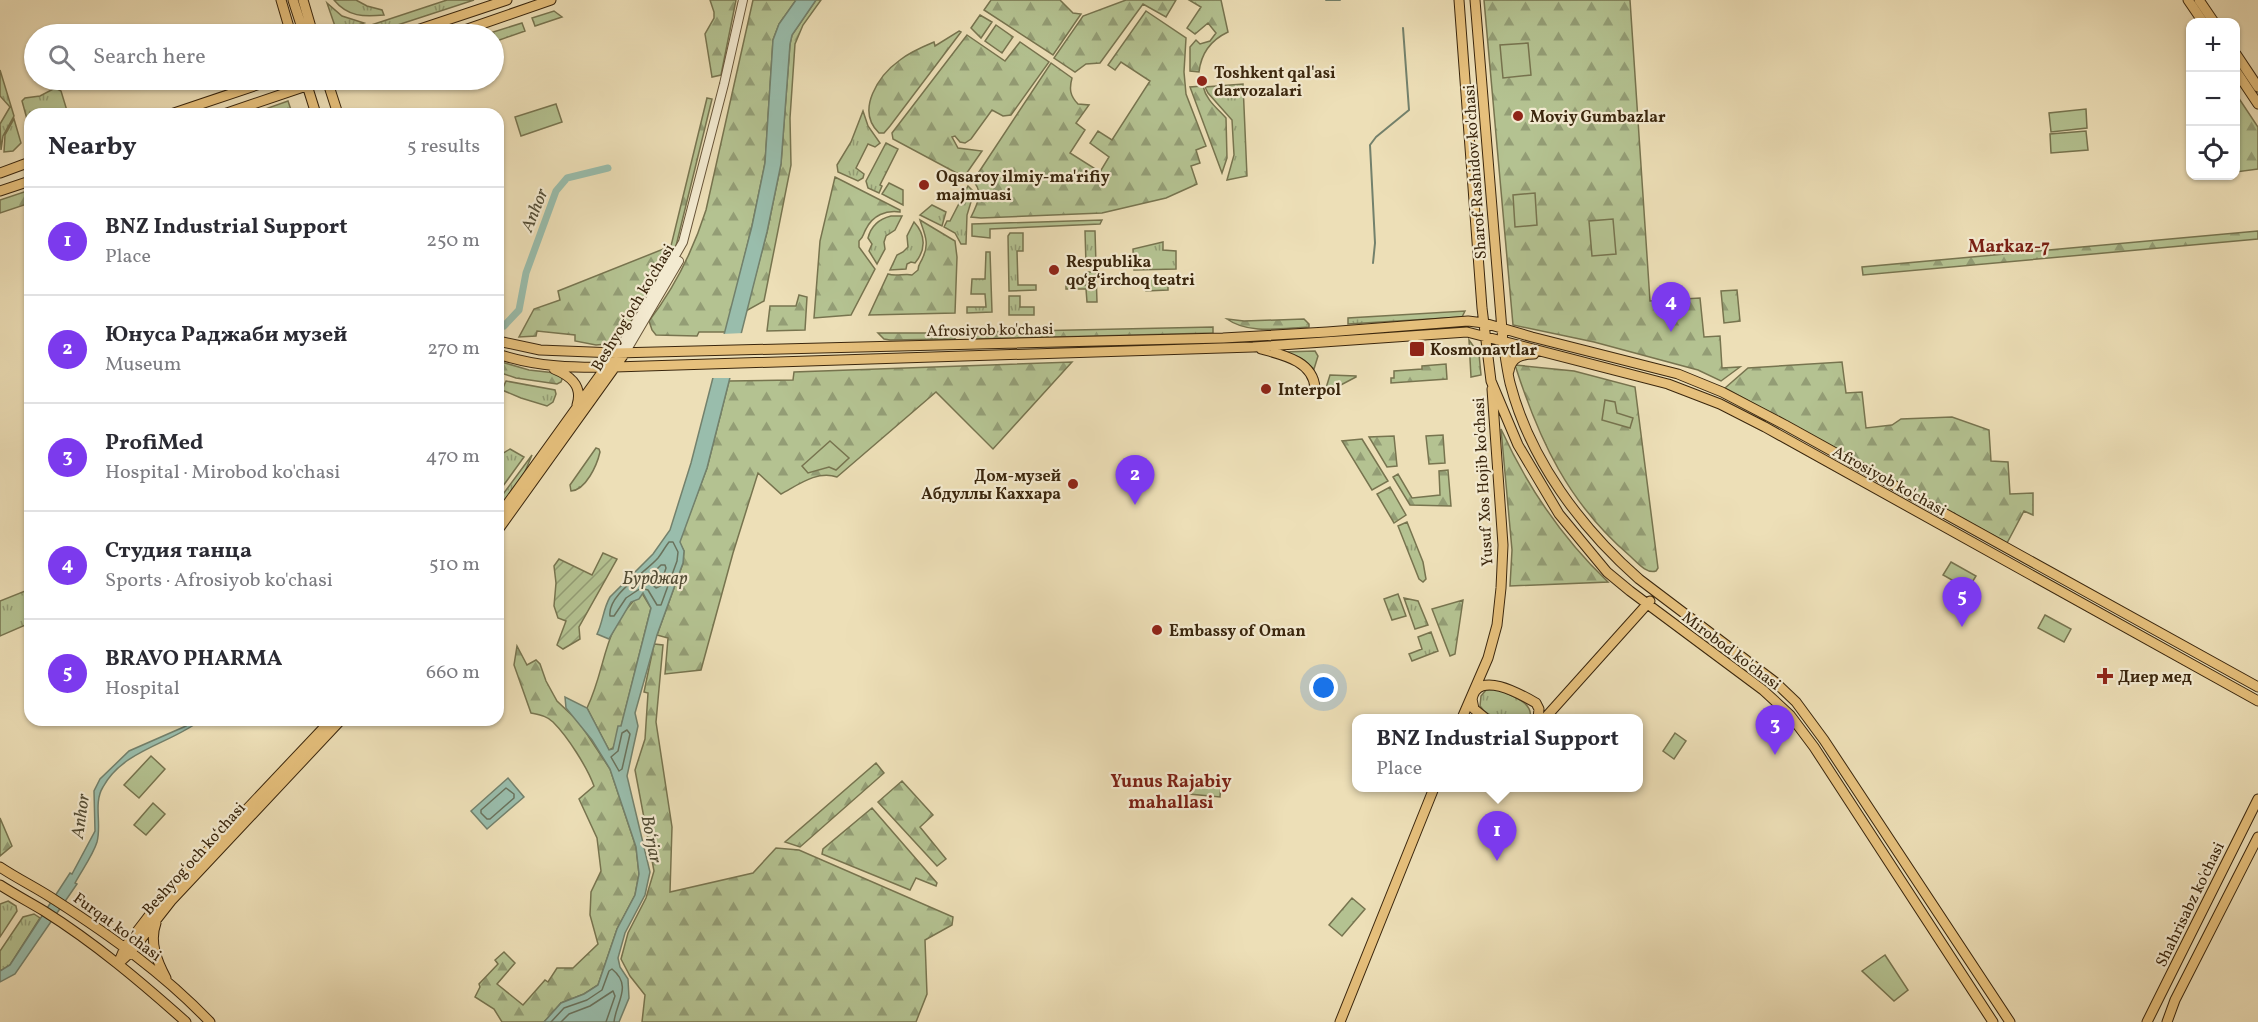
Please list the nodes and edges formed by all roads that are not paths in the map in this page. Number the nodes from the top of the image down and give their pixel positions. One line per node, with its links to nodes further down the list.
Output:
1 (281, 0): 15 (main road)
2 (293, 0): 16 (main road)
3 (303, 0): 17 (main road)
4 (507, 0): 11 (main road)
5 (551, 0): 14 (main road)
6 (744, 0): 47 (street, Beshyogʻoch koʻchasi)
7 (1459, 0): 37 (main road, Sharof Rashidov ko'chasi)
8 (1475, 0): 36 (main road, Sharof Rashidov ko'chasi)
9 (2188, 0): 12 (main road)
10 (2199, 0): 13 (main road)
11 (486, 7): 14 (main road); 18 (main road)
12 (2200, 18)
13 (2211, 18)
14 (490, 21): 19 (main road)
15 (288, 24)
16 (301, 24)
17 (311, 24)
18 (435, 24)
19 (481, 24)
20 (2240, 61): 22 (main road)
21 (2236, 72): 27 (main road)
22 (2258, 87)
23 (242, 90): 28 (main road)
24 (291, 90): 29 (main road)
25 (308, 90): 30 (main road)
26 (329, 90): 31 (main road)
27 (2258, 104)
28 (189, 108)
29 (241, 108)
30 (314, 108)
31 (336, 108)
32 (24, 165): 33 (main road)
33 (0, 173)
34 (24, 183): 35 (main road)
35 (0, 191)
36 (1499, 306): 39 (main road, Afrosiyob ko'chasi); 40 (main road, Sharof Rashidov ko'chasi)
37 (1482, 308): 38 (main road); 39 (main road, Sharof Rashidov ko'chasi)
38 (1468, 321): 39 (main road, Afrosiyob ko'chasi); 43 (main road, Afrosiyob ko'chasi)
39 (1484, 322): 40 (main road, Afrosiyob ko'chasi); 41 (main road, Afrosiyob ko'chasi); 42 (main road, Sharof Rashidov ko'chasi)
40 (1502, 328): 42 (main road); 45 (main road, Sharof Rashidov ko'chasi); 60 (main road, Afrosiyob ko'chasi)
41 (1467, 332): 42 (main road, Afrosiyob ko'chasi); 43 (main road, Afrosiyob ko'chasi)
42 (1486, 336): 45 (main road, Afrosiyob ko'chasi); 53 (main road, Mirobod ko'chasi)
43 (1328, 337): 46 (main road, Afrosiyob ko'chasi); 47 (main road, Afrosiyob ko'chasi)
44 (504, 342): 47 (main road, Afrosiyob ko'chasi)
45 (1503, 342): 48 (main road, Afrosiyob ko'chasi); 52 (main road, Mirobod ko'chasi)
46 (1253, 347): 51 (main road, Afrosiyob ko'chasi); 54 (main road)
47 (621, 353): 51 (main road, Beshyogʻoch koʻchasi)
48 (1549, 354): 52 (main road); 62 (main road, Afrosiyob ko'chasi)
49 (504, 355): 50 (main road, Afrosiyob ko'chasi)
50 (549, 366): 51 (main road, Afrosiyob ko'chasi); 55 (main road)
51 (611, 368): 55 (main road, Beshyogʻoch koʻchasi); 57 (main road, Beshyogʻoch koʻchasi)
52 (1509, 379): 58 (main road, Mirobod ko'chasi)
53 (1491, 381): 59 (main road, Mirobod ko'chasi); 61 (main road, Yusuf Xos Hojib ko'chasi)
54 (1315, 388)
55 (571, 417): 56 (main road, Beshyogʻoch koʻchasi)
56 (504, 509)
57 (504, 521)
58 (1657, 593): 59 (main road); 80 (main road, Mirobod ko'chasi)
59 (1647, 604): 64 (main road); 81 (main road, Mirobod ko'chasi)
60 (2258, 687)
61 (1473, 694): 63 (main road); 65 (main road, Yusuf Xos Hojib ko'chasi); 66 (main road)
62 (2258, 701)
63 (1536, 703): 64 (main road); 67 (main road)
64 (1557, 704): 68 (main road)
65 (1464, 714)
66 (1480, 714)
67 (1538, 714)
68 (1548, 714)
69 (325, 726): 77 (main road, Beshyogʻoch koʻchasi)
70 (335, 726): 76 (main road, Beshyogʻoch koʻchasi)
71 (1432, 792): 84 (main road)
72 (2258, 799): 86 (main road, Shahrisabz ko'chasi)
73 (2258, 837): 87 (main road, Shahrisabz ko'chasi)
74 (0, 867): 77 (main road, Furqat ko'chasi)
75 (0, 885): 78 (main road, Furqat ko'chasi)
76 (161, 913): 77 (main road, Beshyogʻoch koʻchasi); 79 (main road)
77 (128, 950): 78 (main road, Beshyogʻoch koʻchasi); 79 (main road, Furqat ko'chasi)
78 (118, 964): 82 (main road, Furqat ko'chasi)
79 (171, 985): 83 (main road, Furqat ko'chasi)
80 (2001, 1008): 81 (main road); 85 (main road, Mirobod ko'chasi)
81 (1990, 1019)
82 (186, 1022)
83 (210, 1022)
84 (1340, 1022)
85 (2010, 1022)
86 (2147, 1022)
87 (2167, 1022)

